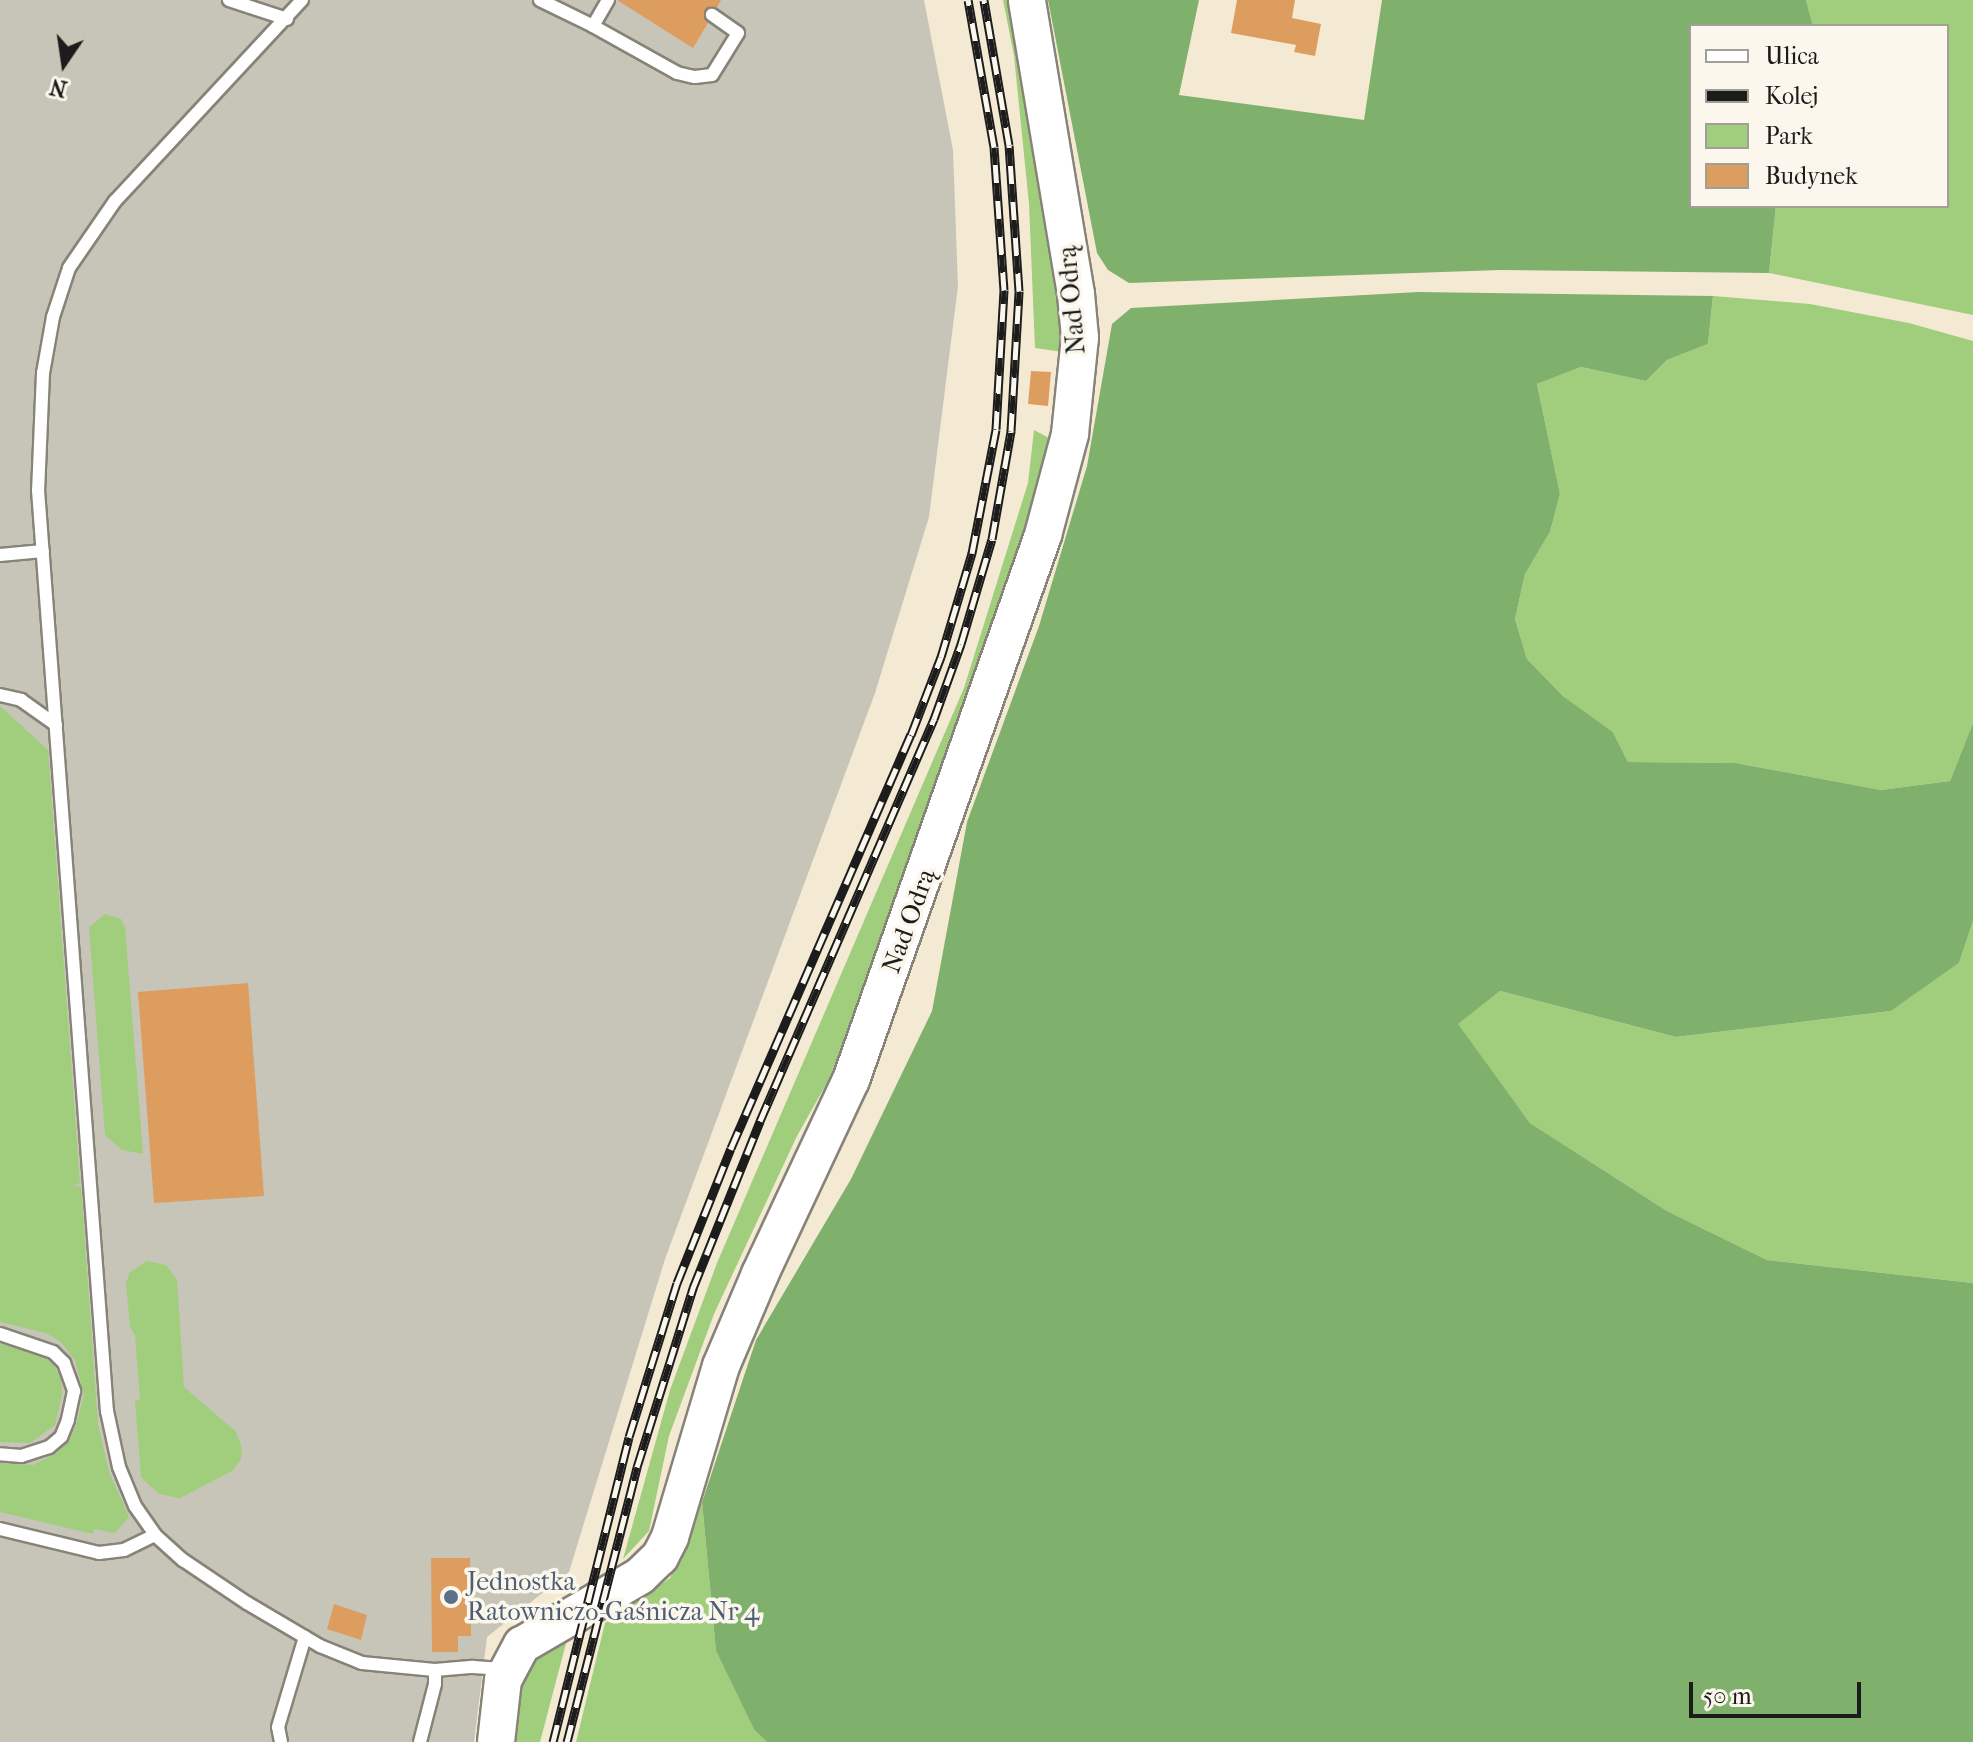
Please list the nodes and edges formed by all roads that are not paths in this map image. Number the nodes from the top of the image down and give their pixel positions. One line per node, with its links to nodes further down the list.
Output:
1 (229, 0): 7 (lane)
2 (302, 0): 7 (lane)
3 (540, 0): 8 (lane)
4 (608, 0): 8 (lane)
5 (1027, 0): 18 (street, Nad Odrą)
6 (712, 15): 8 (lane)
7 (287, 19): 9 (lane)
8 (593, 26)
9 (43, 551): 10 (lane); 12 (lane)
10 (0, 555)
11 (0, 695): 12 (lane)
12 (56, 725): 16 (lane)
13 (0, 1334): 14 (lane)
14 (0, 1454)
15 (0, 1529): 16 (lane)
16 (155, 1535): 17 (lane)
17 (305, 1637): 19 (lane); 20 (lane)
18 (507, 1669): 19 (lane); 22 (street, Nad Odrą)
19 (435, 1670): 21 (lane)
20 (281, 1742)
21 (420, 1742)
22 (496, 1742)

